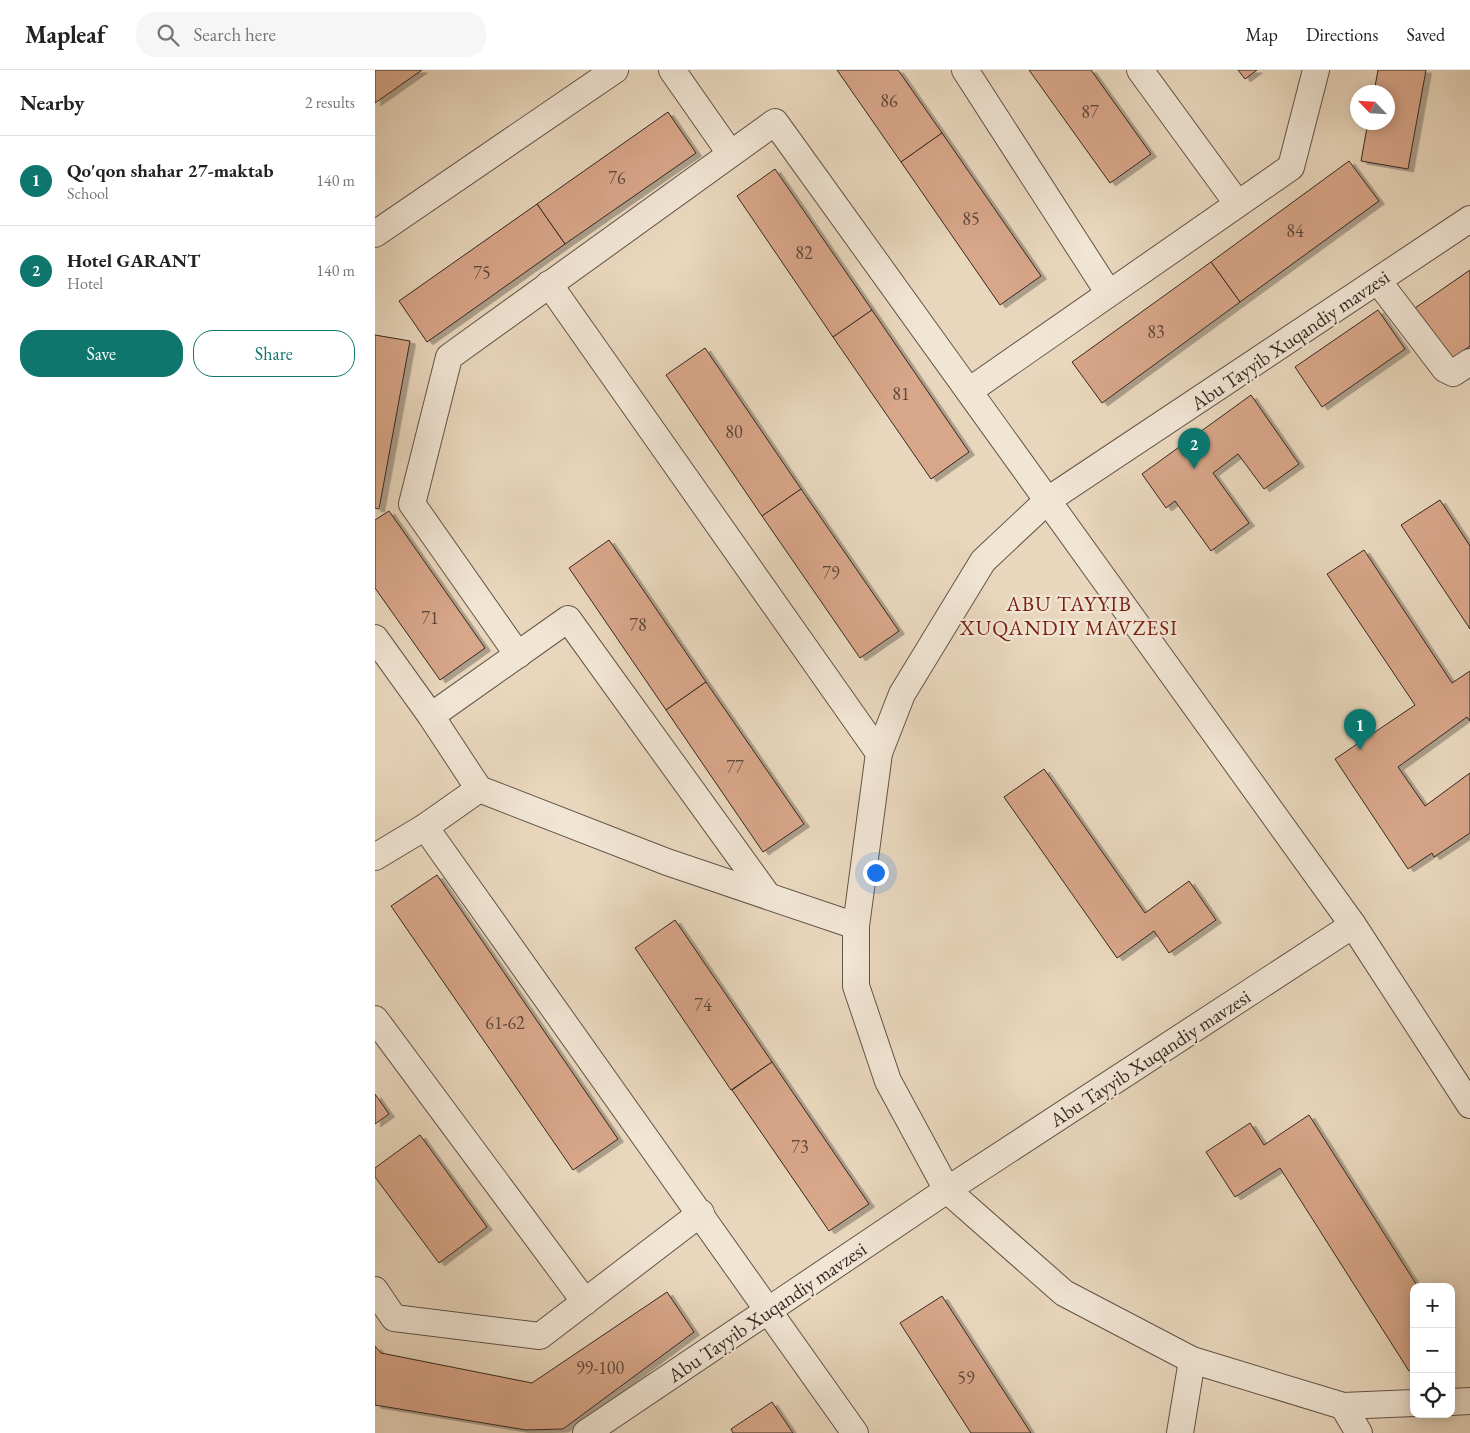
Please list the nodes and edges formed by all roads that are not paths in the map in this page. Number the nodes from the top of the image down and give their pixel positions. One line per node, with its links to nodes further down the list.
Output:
1 (615, 70): 9 (street)
2 (672, 70): 6 (street)
3 (965, 70): 12 (street)
4 (1140, 70): 7 (street)
5 (1316, 70): 7 (street)
6 (730, 153): 11 (street); 14 (street)
7 (1237, 203): 12 (street)
8 (1470, 219): 10 (street, Abu Tayyib Xuqandiy mavzesi)
9 (375, 234)
10 (1378, 281): 13 (street); 15 (street, Abu Tayyib Xuqandiy mavzesi)
11 (549, 284): 17 (street); 19 (street)
12 (1108, 292): 14 (street)
13 (1470, 362)
14 (969, 391): 15 (street)
15 (1048, 500): 19 (street, Abu Tayyib Xuqandiy mavzesi); 24 (street)
16 (375, 638): 18 (street)
17 (518, 655): 18 (street); 23 (street)
18 (431, 716): 20 (street)
19 (879, 753): 25 (street, Abu Tayyib Xuqandiy mavzesi)
20 (479, 789): 21 (street); 23 (street)
21 (425, 827): 22 (street); 29 (street)
22 (375, 857)
23 (769, 896): 25 (street)
24 (1353, 925): 27 (street); 28 (street, Abu Tayyib Xuqandiy mavzesi)
25 (856, 926): 28 (street, Abu Tayyib Xuqandiy mavzesi)
26 (375, 1019): 31 (street)
27 (1470, 1105)
28 (947, 1190): 32 (street, Abu Tayyib Xuqandiy mavzesi); 33 (street, Abu Tayyib Xuqandiy mavzesi)
29 (701, 1213): 31 (street); 32 (street)
30 (375, 1290): 31 (street)
31 (585, 1302)
32 (770, 1310): 38 (street, Abu Tayyib Xuqandiy mavzesi); 39 (street)
33 (1192, 1360): 37 (street, Abu Tayyib Xuqandiy mavzesi); 40 (street)
34 (1470, 1401): 35 (street)
35 (1455, 1402)
36 (1410, 1403): 37 (street, Abu Tayyib Xuqandiy mavzesi)
37 (1343, 1406): 41 (street)
38 (596, 1430)
39 (855, 1433)
40 (1180, 1433)
41 (1359, 1433)

